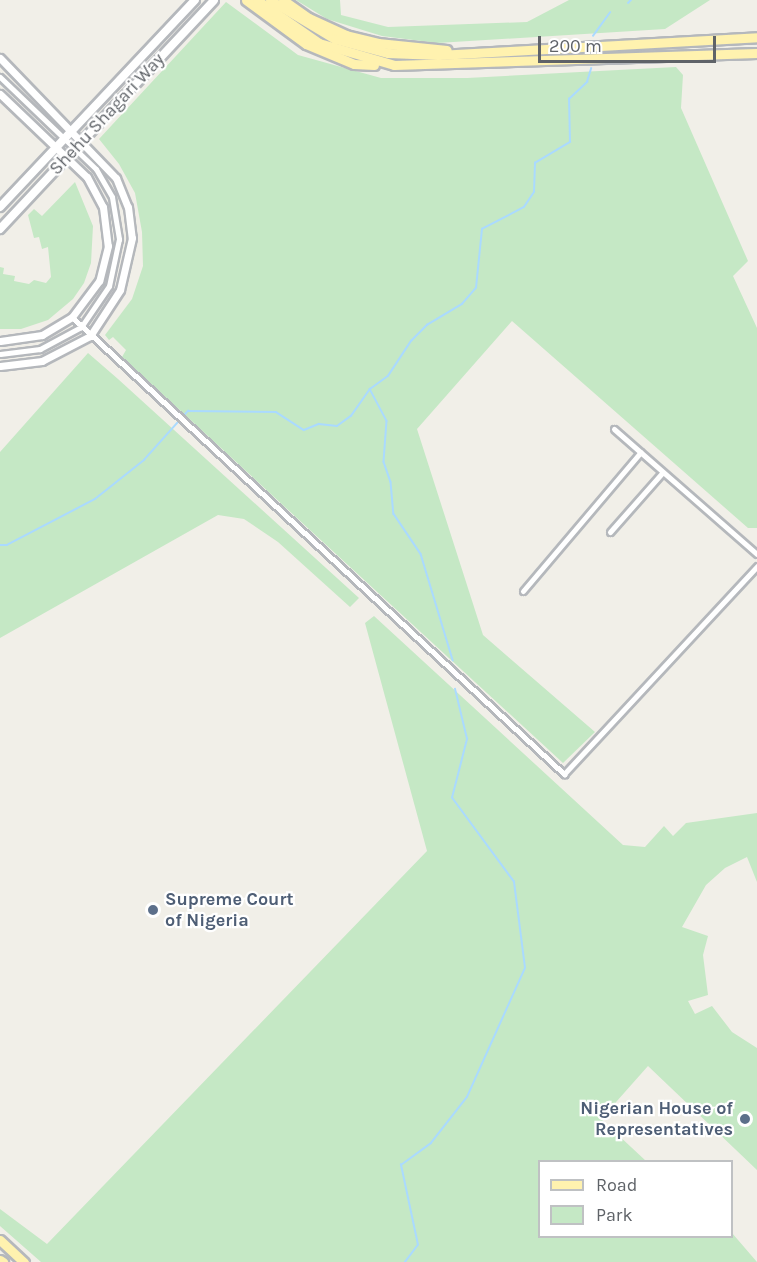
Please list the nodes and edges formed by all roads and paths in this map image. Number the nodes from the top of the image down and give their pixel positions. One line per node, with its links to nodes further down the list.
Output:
1 (195, 0): 14 (main road, Shehu Shagari Way)
2 (214, 0): 16 (main road, Shehu Shagari Way)
3 (246, 0): 11 (main road)
4 (257, 0): 11 (main road)
5 (270, 0): 9 (main road)
6 (283, 0): 9 (main road)
7 (757, 37): 9 (main road)
8 (757, 53): 11 (main road)
9 (464, 54)
10 (0, 58): 14 (street)
11 (394, 65)
12 (0, 77): 15 (street)
13 (0, 94): 17 (street)
14 (73, 129): 15 (main road, Shehu Shagari Way); 16 (street)
15 (66, 137): 16 (street); 17 (main road, Shehu Shagari Way)
16 (80, 144): 18 (main road, Shehu Shagari Way); 22 (street); 23 (street)
17 (56, 147): 18 (street); 19 (main road, Shehu Shagari Way)
18 (66, 157): 20 (main road, Shehu Shagari Way); 21 (street)
19 (0, 207)
20 (0, 229)
21 (72, 317): 22 (street); 24 (street)
22 (81, 327): 23 (street); 25 (street)
23 (90, 336): 26 (street); 32 (street)
24 (0, 341)
25 (0, 354)
26 (0, 366)
27 (614, 429): 28 (street)
28 (641, 452): 29 (street); 33 (street)
29 (662, 473): 30 (street); 31 (street)
30 (610, 532)
31 (757, 554)
32 (757, 566)
33 (523, 591)
34 (0, 1240): 35 (main road)
35 (24, 1262)

